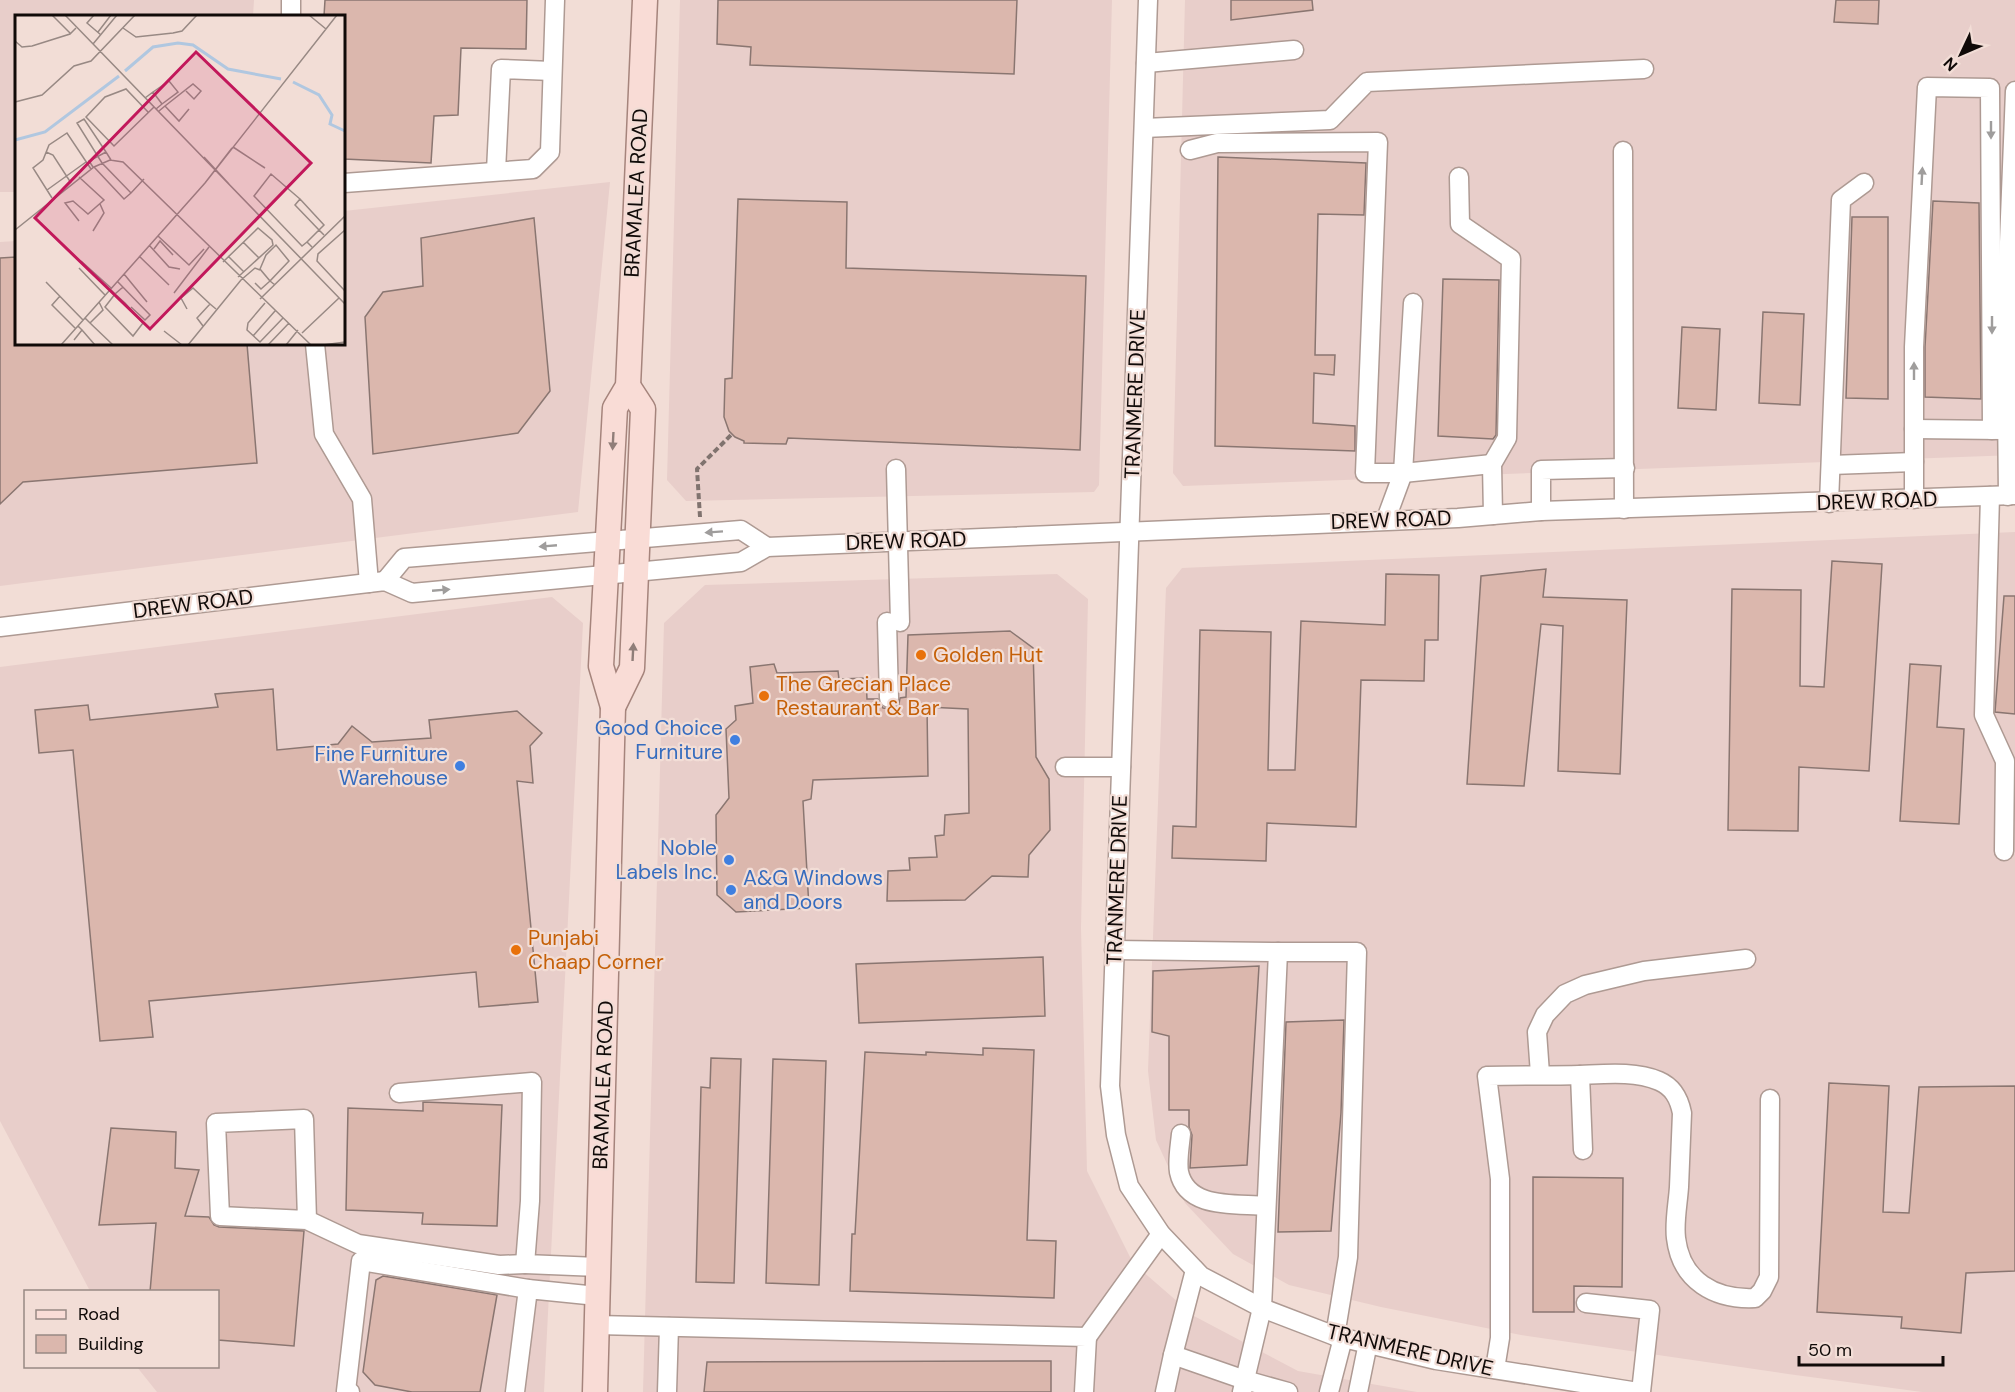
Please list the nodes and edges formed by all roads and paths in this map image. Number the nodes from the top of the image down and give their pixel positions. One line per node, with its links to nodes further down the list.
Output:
1 (555, 0): 7 (street)
2 (645, 0): 18 (main road, BRAMALEA ROAD)
3 (1148, 0): 5 (street, TRANMERE DRIVE)
4 (1294, 50): 5 (street)
5 (1146, 63): 9 (street, TRANMERE DRIVE)
6 (1644, 69): 9 (street)
7 (552, 71): 12 (street); 12 (street)
8 (2015, 91): 20 (street)
9 (1144, 129): 35 (street, TRANMERE DRIVE)
10 (1190, 150): 27 (street)
11 (1623, 151): 25 (street)
12 (496, 171): 14 (street)
13 (1458, 177): 23 (street)
14 (345, 183)
15 (1864, 183): 24 (street)
16 (1413, 303): 27 (street)
17 (315, 345): 43 (street)
18 (628, 386): 37 (main road, BRAMALEA ROAD); 38 (main road, BRAMALEA ROAD, one-way to 38)
19 (1914, 429): 20 (street); 20 (street, one-way to 20); 22 (street)
20 (2005, 430): 28 (street)
21 (731, 435): 36 (path)
22 (1914, 462): 24 (street); 29 (street)
23 (1492, 464): 27 (street); 33 (street)
24 (1831, 465): 30 (street)
25 (1625, 468): 31 (street); 32 (street)
26 (896, 470): 39 (street)
27 (1403, 473): 34 (street)
28 (2004, 496): 29 (street, DREW ROAD); 49 (street)
29 (1914, 499): 30 (street, DREW ROAD)
30 (1829, 503): 31 (street, DREW ROAD)
31 (1624, 509): 32 (street, DREW ROAD)
32 (1541, 511): 33 (street, DREW ROAD)
33 (1493, 515): 34 (street, DREW ROAD)
34 (1386, 519): 35 (street, DREW ROAD)
35 (1130, 531): 39 (street, DREW ROAD); 47 (street, TRANMERE DRIVE)
36 (704, 533): 37 (street); 40 (street, one-way to 36)
37 (638, 538): 38 (street); 41 (main road, BRAMALEA ROAD)
38 (607, 541): 42 (main road, BRAMALEA ROAD); 43 (street, one-way to 43)
39 (896, 541): 40 (street, DREW ROAD); 45 (street)
40 (767, 547): 41 (street, DREW ROAD)
41 (636, 571): 42 (street, DREW ROAD); 46 (main road, BRAMALEA ROAD, one-way to 41)
42 (605, 574): 43 (street, DREW ROAD, one-way to 42); 46 (main road, BRAMALEA ROAD)
43 (377, 582): 44 (street, DREW ROAD)
44 (0, 627)
45 (889, 698)
46 (614, 707): 63 (main road, BRAMALEA ROAD)
47 (1121, 766): 48 (street); 50 (street, TRANMERE DRIVE)
48 (1065, 767)
49 (2004, 851)
50 (1114, 950): 51 (street); 61 (street, TRANMERE DRIVE)
51 (1278, 952): 59 (street); 72 (street)
52 (1746, 959): 53 (street)
53 (1540, 1074): 54 (street); 75 (street)
54 (1580, 1075): 56 (street); 58 (street)
55 (399, 1093): 62 (street)
56 (1770, 1100)
57 (1181, 1134): 59 (street)
58 (1583, 1150)
59 (1266, 1206): 68 (street)
60 (307, 1220): 60 (street); 62 (street)
61 (1161, 1234): 64 (street, TRANMERE DRIVE); 71 (street)
62 (525, 1264): 63 (street)
63 (598, 1267): 66 (main road, BRAMALEA ROAD)
64 (1195, 1270): 68 (street, TRANMERE DRIVE); 74 (street)
65 (528, 1289): 66 (street); 78 (street); 79 (street)
66 (597, 1296): 69 (main road, BRAMALEA ROAD)
67 (1586, 1303): 87 (street)
68 (1262, 1308): 72 (street, TRANMERE DRIVE); 76 (street)
69 (597, 1325): 70 (street); 80 (main road, BRAMALEA ROAD)
70 (669, 1327): 71 (street); 81 (street)
71 (1088, 1337): 82 (street)
72 (1339, 1337): 73 (street, TRANMERE DRIVE); 85 (street)
73 (1368, 1343): 75 (street, TRANMERE DRIVE); 86 (street)
74 (1173, 1354): 76 (street); 83 (street)
75 (1495, 1369): 77 (street, TRANMERE DRIVE)
76 (1243, 1386): 84 (street)
77 (1576, 1387): 87 (street, TRANMERE DRIVE)
78 (350, 1392)
79 (515, 1392)
80 (595, 1392)
81 (667, 1392)
82 (1084, 1392)
83 (1164, 1392)
84 (1288, 1392)
85 (1329, 1392)
86 (1358, 1392)
87 (1640, 1392)

